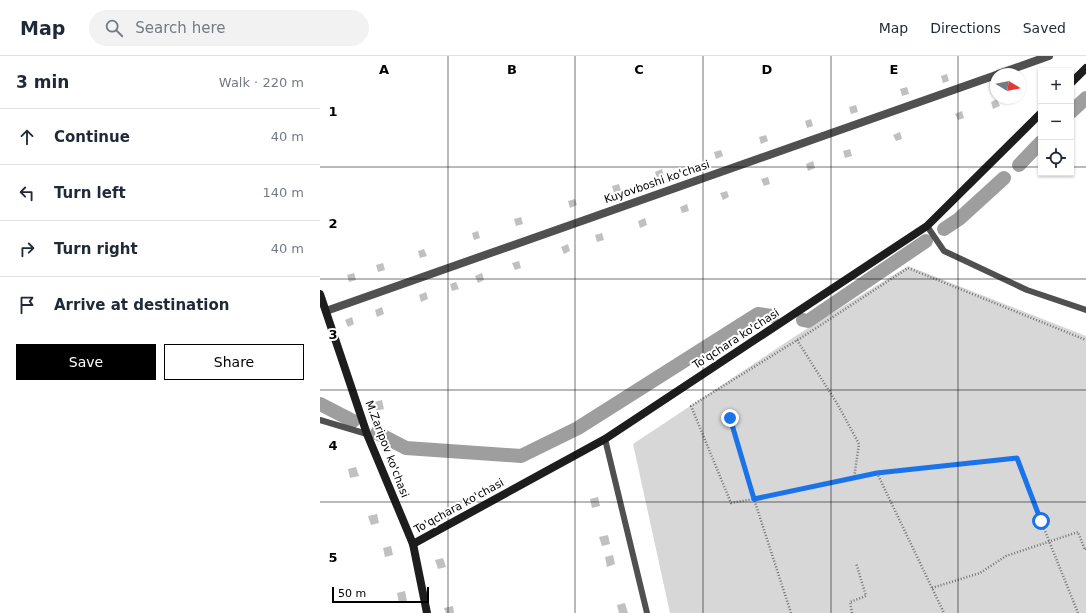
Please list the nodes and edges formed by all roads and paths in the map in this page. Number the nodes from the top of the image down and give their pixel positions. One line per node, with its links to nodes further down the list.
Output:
1 (1049, 56): 2 (street, Kuyovboshi ko'chasi)
2 (1014, 68)
3 (1086, 68): 5 (street)
4 (990, 76): 10 (street, Kuyovboshi ko'chasi)
5 (1074, 80)
6 (1038, 116): 7 (street, To'qchara ko'chasi)
7 (927, 226): 9 (lane); 16 (street, To'qchara ko'chasi)
8 (320, 294): 10 (street, M.Zaripov ko'chasi)
9 (1086, 310)
10 (326, 311): 15 (street, M.Zaripov ko'chasi)
11 (797, 340): 12 (path); 18 (path); 19 (path)
12 (1086, 340)
13 (730, 418): 19 (path)
14 (320, 420): 15 (lane)
15 (367, 434): 21 (street, M.Zaripov ko'chasi)
16 (605, 439): 21 (street, To'qchara ko'chasi); 26 (lane)
17 (877, 473): 18 (path); 20 (path); 24 (path)
18 (854, 478): 19 (path)
19 (754, 499): 27 (path)
20 (1049, 541): 22 (path); 24 (path); 30 (path)
21 (414, 544): 25 (street, M.Zaripov ko'chasi)
22 (1086, 549)
23 (856, 563): 28 (path)
24 (932, 588): 29 (path)
25 (427, 613)
26 (646, 613)
27 (791, 613)
28 (852, 613)
29 (944, 613)
30 (1078, 613)

